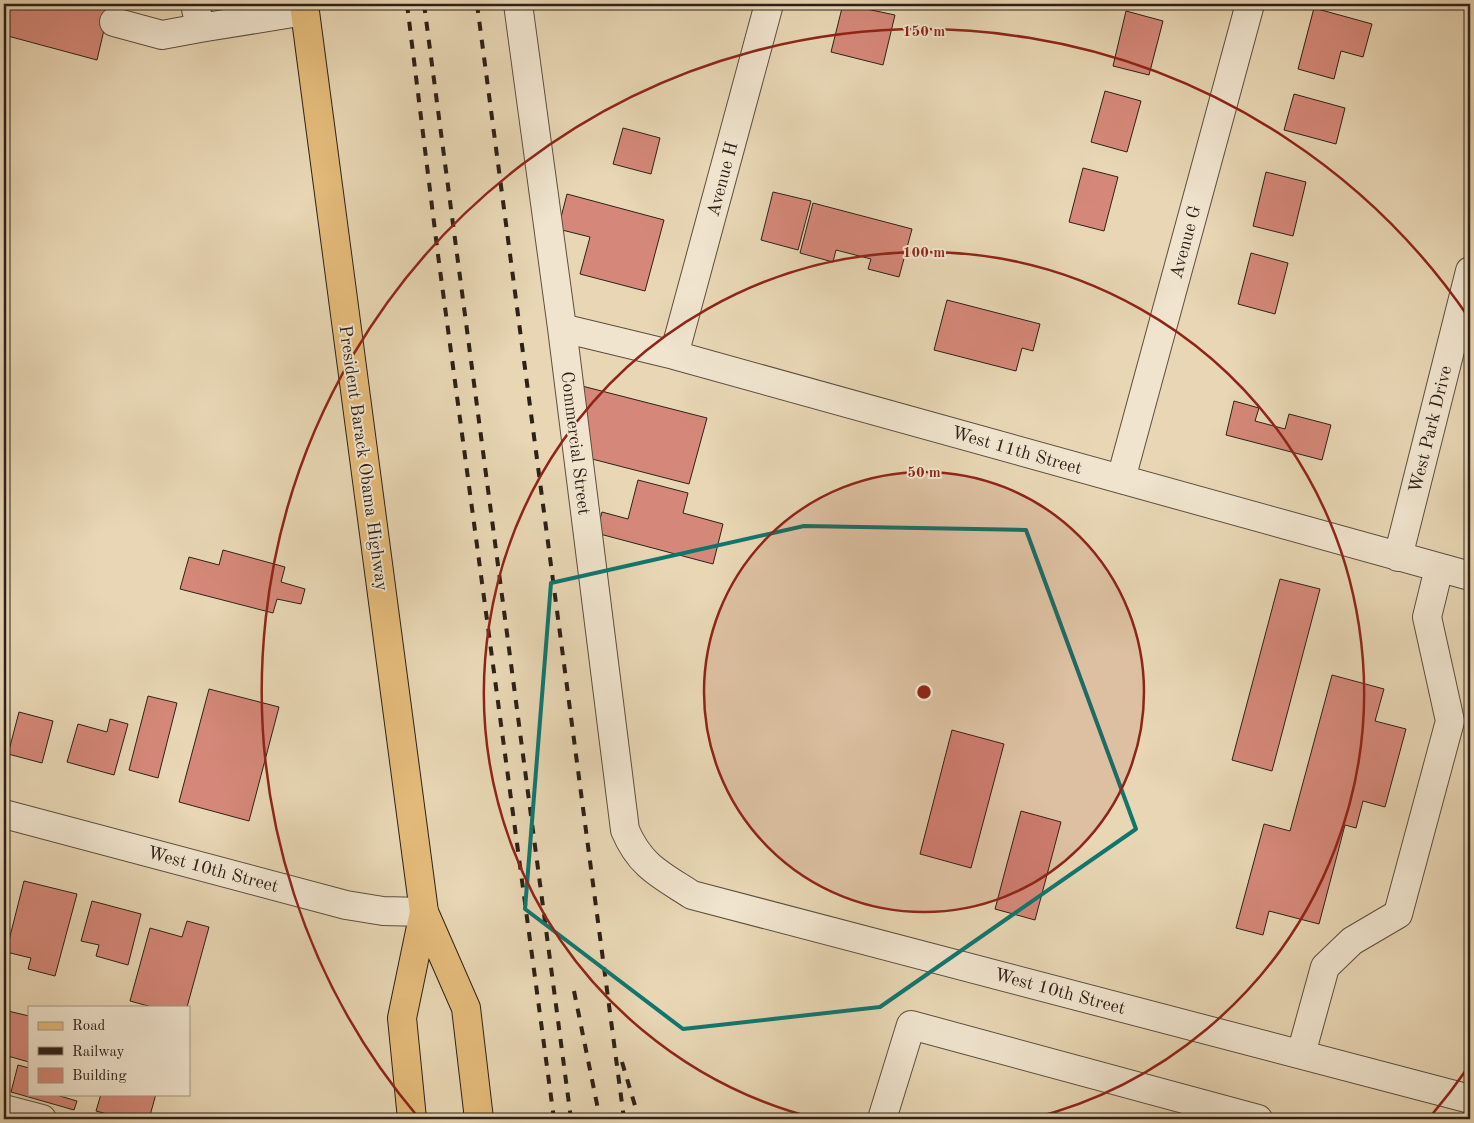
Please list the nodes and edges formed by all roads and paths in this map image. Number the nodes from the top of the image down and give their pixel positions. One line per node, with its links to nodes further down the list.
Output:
1 (518, 4): 8 (street, Commercial Street)
2 (769, 4): 9 (street, Avenue H)
3 (1250, 4): 10 (street, Avenue G)
4 (305, 7): 5 (street); 16 (main road, President Barack Obama Highway)
5 (198, 16): 6 (street)
6 (114, 22)
7 (1470, 271): 11 (street, West Park Drive)
8 (562, 328): 9 (street, West 11th Street); 15 (street, Commercial Street)
9 (674, 355): 10 (street, West 11th Street)
10 (1121, 479): 11 (street, West 11th Street)
11 (1398, 557): 12 (street, West 11th Street)
12 (1440, 568): 13 (street, West 11th Street); 17 (street)
13 (1470, 576)
14 (4, 814): 16 (street, West 10th Street)
15 (655, 872): 17 (street, West 10th Street)
16 (424, 912): 19 (main road, President Barack Obama Highway); 20 (main road, President Barack Obama Highway)
17 (1301, 1054): 18 (street, West 10th Street)
18 (1470, 1099)
19 (412, 1119)
20 (479, 1119)
21 (882, 1119): 22 (street)
22 (1258, 1119)

